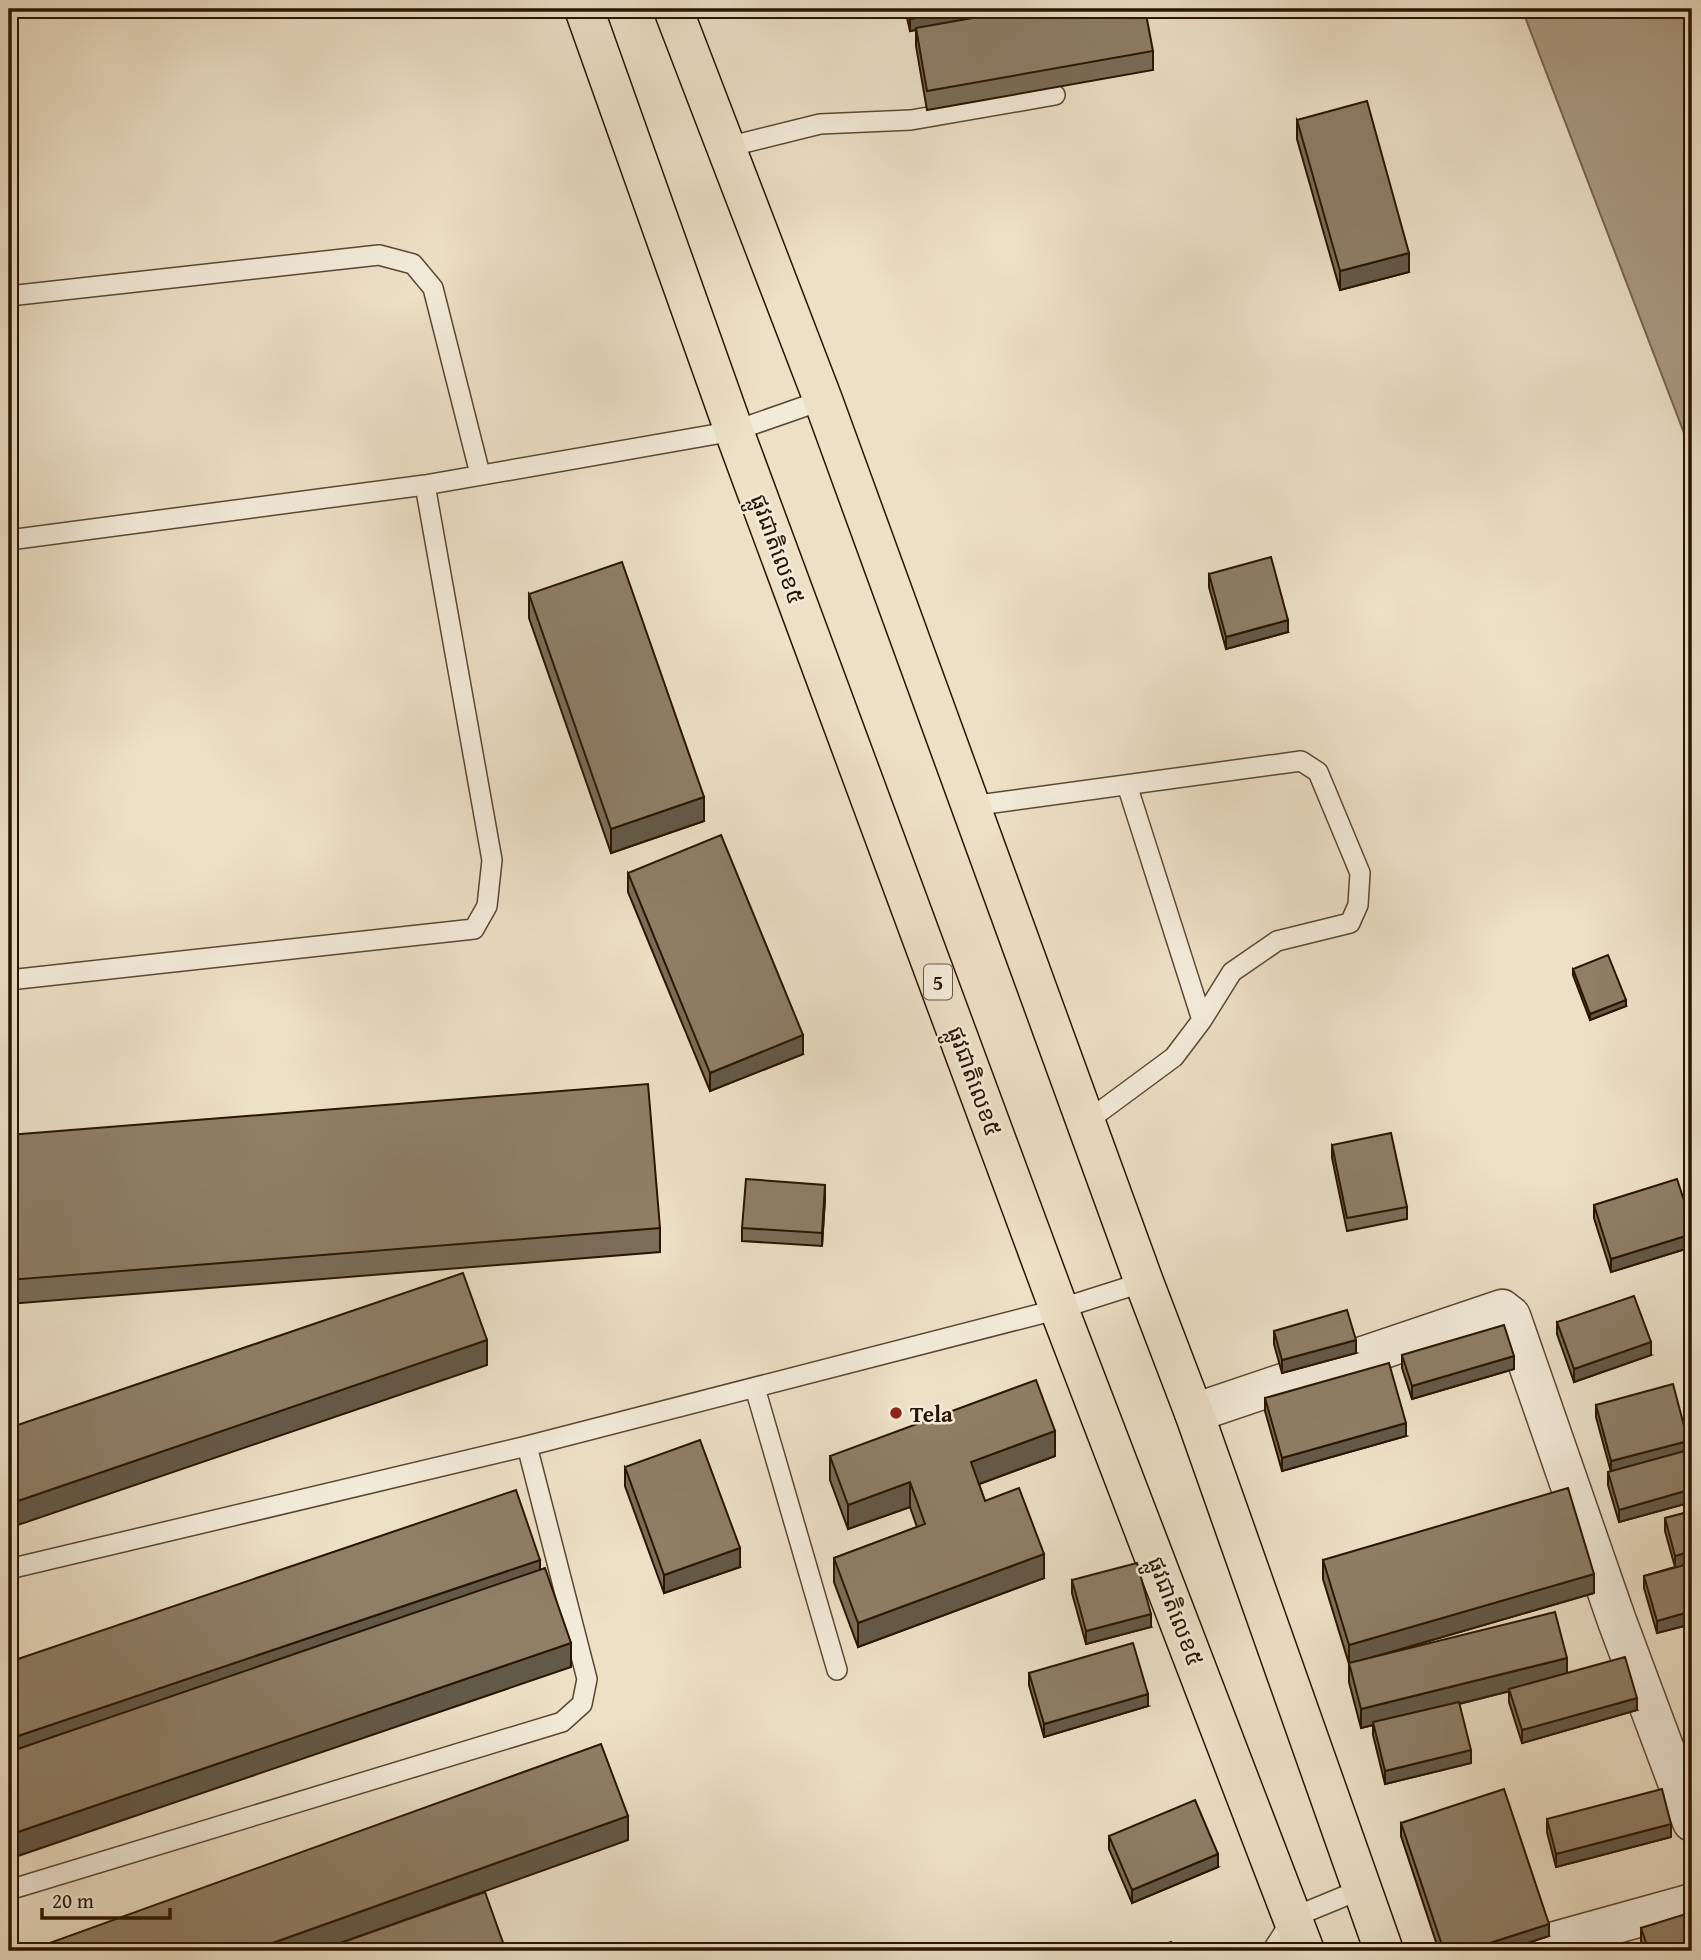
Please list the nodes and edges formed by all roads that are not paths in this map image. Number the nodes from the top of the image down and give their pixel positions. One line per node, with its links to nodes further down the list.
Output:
1 (584, 9): 7 (highway, ផ្លូវជាតិលេខ៥ / 5)
2 (673, 9): 4 (highway)
3 (1055, 95): 4 (lane)
4 (727, 147): 6 (highway)
5 (9, 296): 8 (lane)
6 (823, 400): 7 (lane); 12 (highway)
7 (734, 431): 8 (lane); 17 (highway, ផ្លូវជាតិលេខ៥ / 5)
8 (480, 474): 9 (lane)
9 (425, 485): 10 (lane); 13 (lane)
10 (9, 540)
11 (1128, 785): 12 (lane); 14 (lane); 14 (lane)
12 (971, 806): 15 (highway)
13 (9, 980)
14 (1202, 1020): 15 (lane)
15 (1086, 1122): 16 (highway)
16 (1144, 1282): 17 (lane); 19 (highway)
17 (1059, 1309): 18 (lane); 27 (highway, ផ្លូវជាតិលេខ៥ / 5)
18 (755, 1388): 20 (lane); 22 (lane)
19 (1194, 1413): 23 (street); 24 (highway)
20 (527, 1446): 21 (lane); 25 (lane)
21 (9, 1569)
22 (837, 1670)
23 (1692, 1822)
24 (1362, 1889): 27 (lane); 29 (highway)
25 (9, 1890)
26 (1692, 1903): 30 (street)
27 (1299, 1934): 28 (lane)
28 (1272, 1951)
29 (1384, 1951)
30 (1519, 1951)

